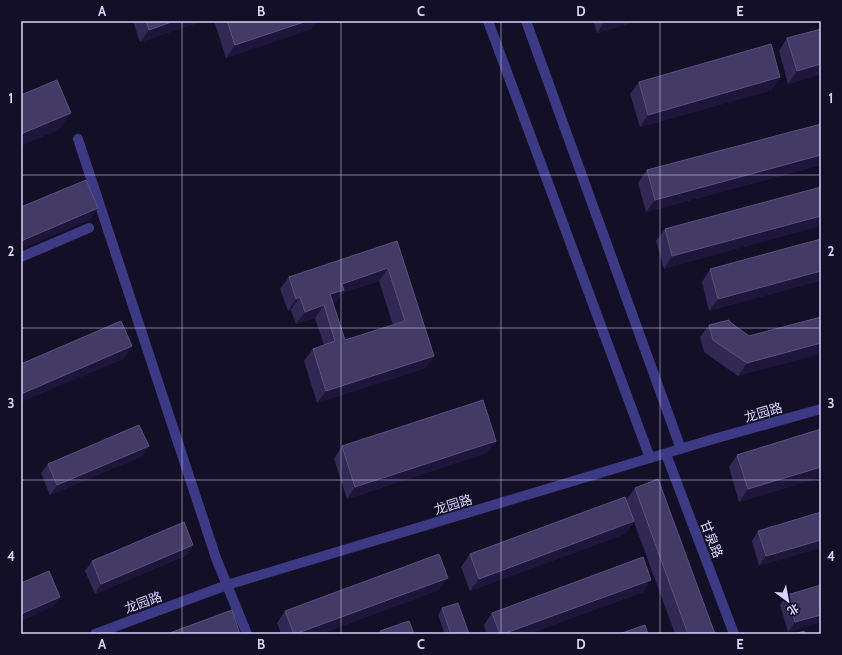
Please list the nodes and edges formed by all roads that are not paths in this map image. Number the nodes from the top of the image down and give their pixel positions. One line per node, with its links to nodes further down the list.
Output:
1 (488, 21): 9 (street)
2 (526, 21): 7 (street)
3 (78, 139): 10 (street)
4 (89, 228): 5 (street)
5 (21, 257)
6 (821, 409): 7 (street, 龙园路)
7 (681, 449): 8 (street, 龙园路)
8 (666, 454): 9 (street, 龙园路); 13 (street, 甘泉路)
9 (650, 458): 10 (street, 龙园路)
10 (227, 585): 11 (street, 龙园路); 12 (street)
11 (95, 634)
12 (247, 634)
13 (734, 634)

